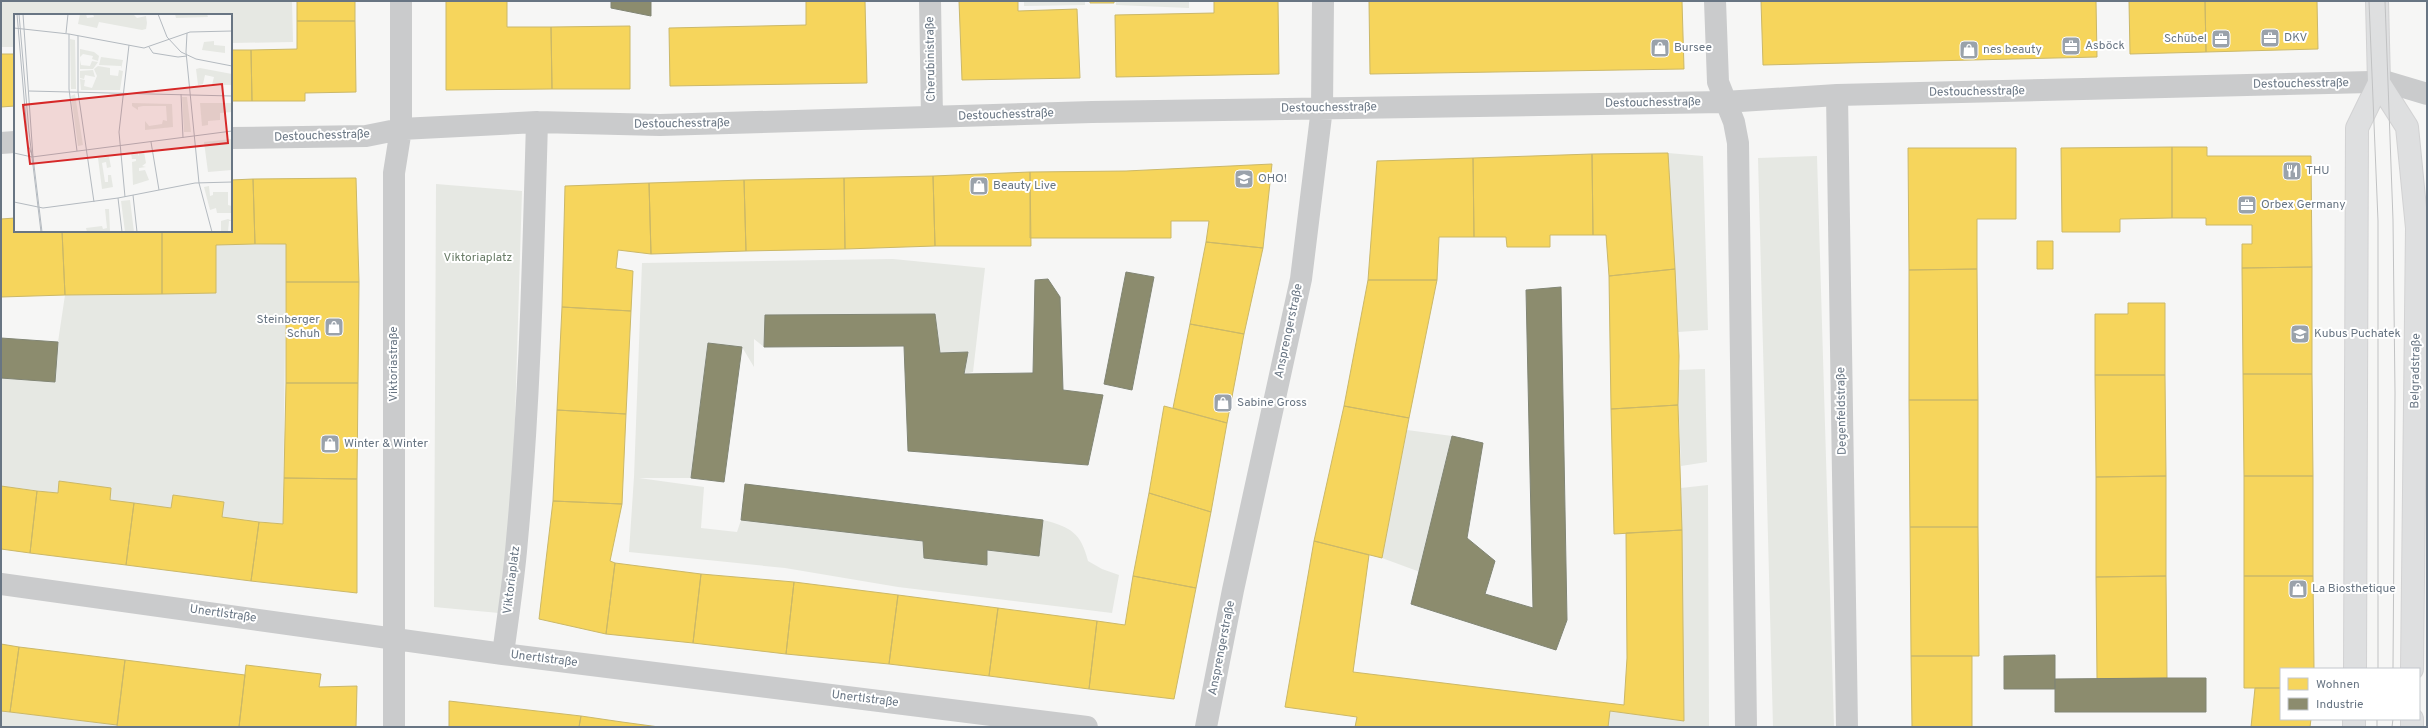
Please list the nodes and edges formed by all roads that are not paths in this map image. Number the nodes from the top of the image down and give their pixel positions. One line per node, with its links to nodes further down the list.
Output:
1 (401, 1): 13 (street, Viktoriastraße)
2 (930, 1): 11 (street, Cherubinistraße)
3 (1323, 1): 10 (street, Ansprengerstraße)
4 (1715, 1): 9 (street)
5 (2377, 1): 6 (main road)
6 (2379, 83): 7 (street, Destouchesstraße); 8 (street, Destouchesstraße); 20 (main road); 21 (main road, Belgradstraße)
7 (2427, 94)
8 (1837, 95): 9 (street, Destouchesstraße); 26 (street, Degenfeldstraße)
9 (1724, 102): 10 (street, Destouchesstraße); 25 (street)
10 (1322, 108): 11 (street, Destouchesstraße); 24 (street, Ansprengerstraße)
11 (932, 117): 12 (street, Destouchesstraße)
12 (537, 122): 13 (street, Destouchesstraße); 19 (street, Viktoriaplatz)
13 (401, 130): 14 (street, Destouchesstraße); 18 (street, Viktoriastraße)
14 (232, 138)
15 (14, 142): 16 (street)
16 (1, 143)
17 (1, 584): 18 (street, Unertlstraße)
18 (393, 637): 19 (street, Unertlstraße); 22 (street, Viktoriastraße)
19 (503, 654): 23 (street, Unertlstraße)
20 (2354, 668)
21 (2412, 668)
22 (394, 727)
23 (1087, 727)
24 (1206, 727)
25 (1746, 727)
26 (1847, 727)

